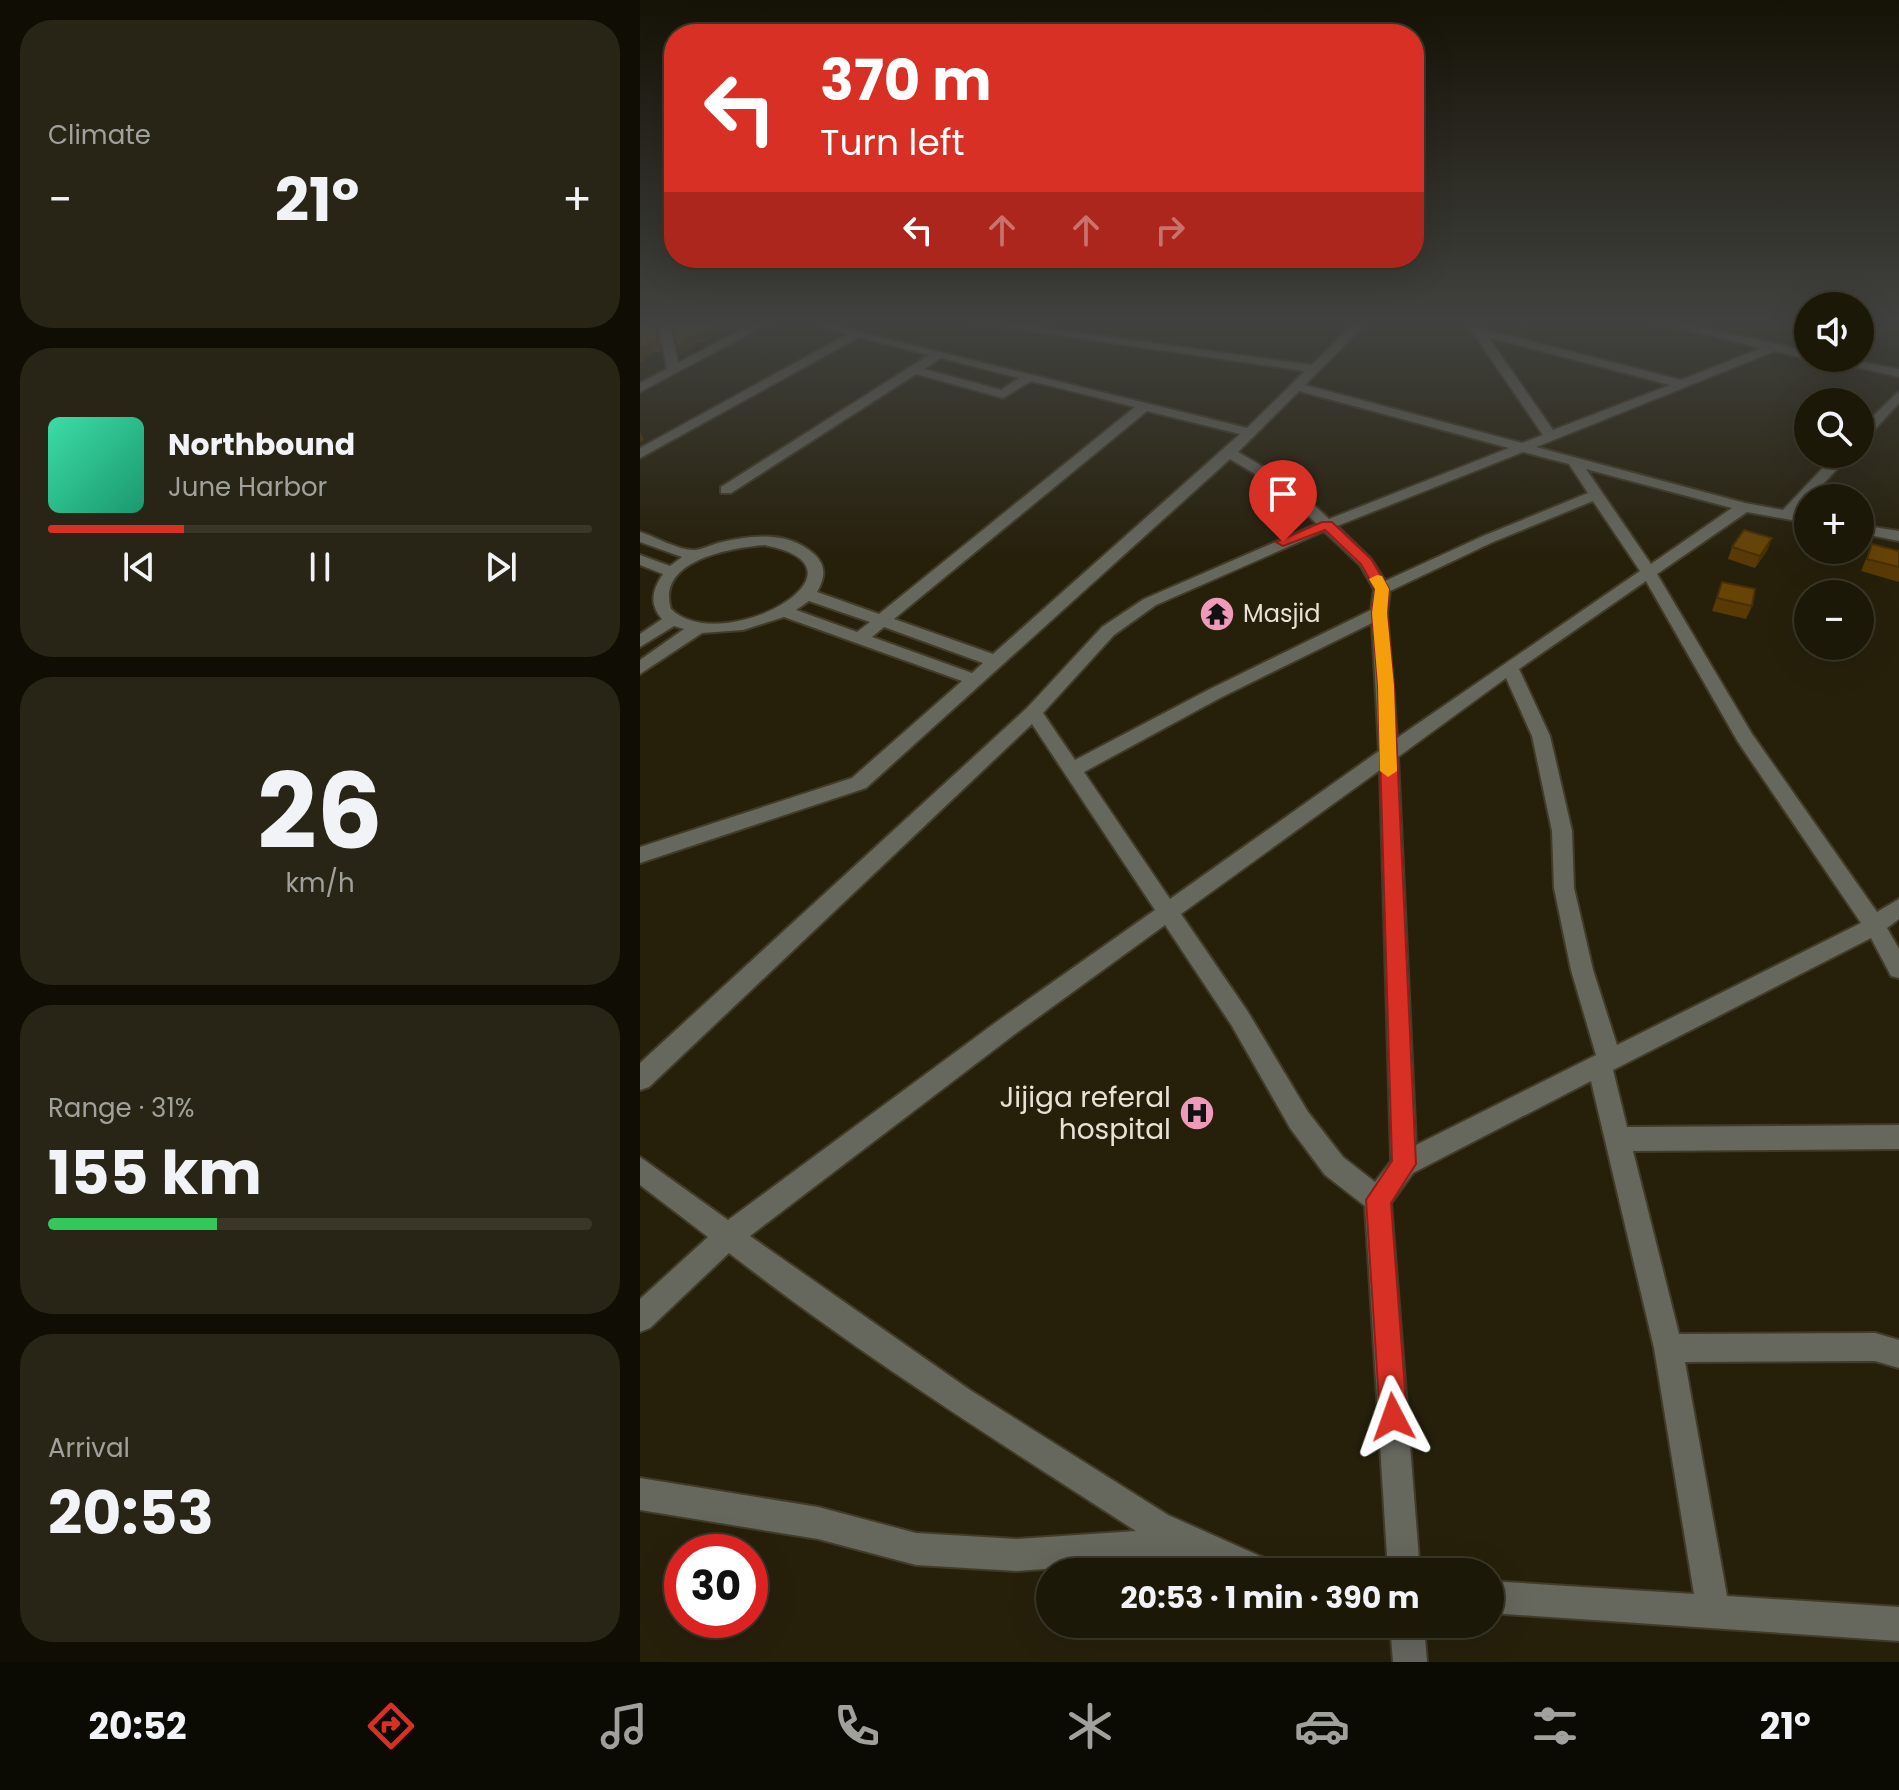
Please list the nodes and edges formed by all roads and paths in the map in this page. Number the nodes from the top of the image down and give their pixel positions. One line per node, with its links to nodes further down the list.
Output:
1 (738, 400): 15 (street)
2 (868, 400): 18 (street)
3 (1119, 400): 9 (street)
4 (1286, 400): 11 (street)
5 (1344, 400): 13 (street)
6 (1525, 400): 12 (street)
7 (1644, 400): 12 (street)
8 (1895, 400): 10 (street)
9 (1145, 406): 11 (street); 36 (street)
10 (1874, 422)
11 (1251, 433): 14 (street)
12 (1551, 437): 13 (street)
13 (1521, 449): 16 (street); 23 (street)
14 (1229, 453): 23 (street); 40 (street)
15 (640, 454)
16 (1575, 463): 19 (street); 20 (street)
17 (1831, 468): 21 (street)
18 (726, 490)
19 (1596, 495): 30 (street); 31 (street)
20 (1744, 507): 21 (street); 30 (street)
21 (1786, 515): 22 (street)
22 (1794, 516)
23 (1327, 525): 31 (street); 44 (street)
24 (1874, 532): 25 (street)
25 (1899, 536)
26 (640, 537): 27 (street)
27 (696, 556): 29 (street); 32 (street)
28 (640, 560): 29 (street)
29 (673, 572): 35 (street)
30 (1649, 573): 41 (street); 50 (street)
31 (1382, 589): 34 (street)
32 (806, 594): 33 (street); 36 (street)
33 (783, 611): 37 (street); 38 (street)
34 (1379, 613): 45 (street); 46 (street)
35 (674, 619): 37 (street); 39 (street)
36 (881, 621): 38 (street); 40 (street)
37 (699, 627): 42 (street)
38 (859, 639): 43 (street)
39 (640, 642)
40 (996, 661): 43 (street)
41 (1510, 667): 45 (street); 52 (street)
42 (640, 668)
43 (975, 680): 47 (street)
44 (1033, 712): 46 (street); 53 (street)
45 (1388, 754): 49 (street); 56 (street)
46 (1073, 770): 49 (street)
47 (640, 855)
48 (1899, 907): 50 (street)
49 (1168, 909): 58 (street); 59 (street)
50 (1875, 926): 51 (street); 52 (street)
51 (1899, 969)
52 (1604, 1061): 55 (street); 56 (street)
53 (640, 1079)
54 (1899, 1137): 55 (street)
55 (1618, 1139): 61 (street)
56 (1404, 1164): 58 (street)
57 (640, 1169): 59 (street)
58 (1378, 1200): 66 (street)
59 (728, 1236): 60 (street); 64 (street)
60 (640, 1318)
61 (1668, 1348): 62 (street); 68 (street)
62 (1899, 1354)
63 (640, 1494): 64 (street)
64 (1195, 1543): 65 (street)
65 (1229, 1558)
66 (1403, 1558)
67 (1504, 1598): 68 (street)
68 (1713, 1612): 69 (street)
69 (1899, 1624)
70 (1408, 1638): 71 (street)
71 (1410, 1662)

